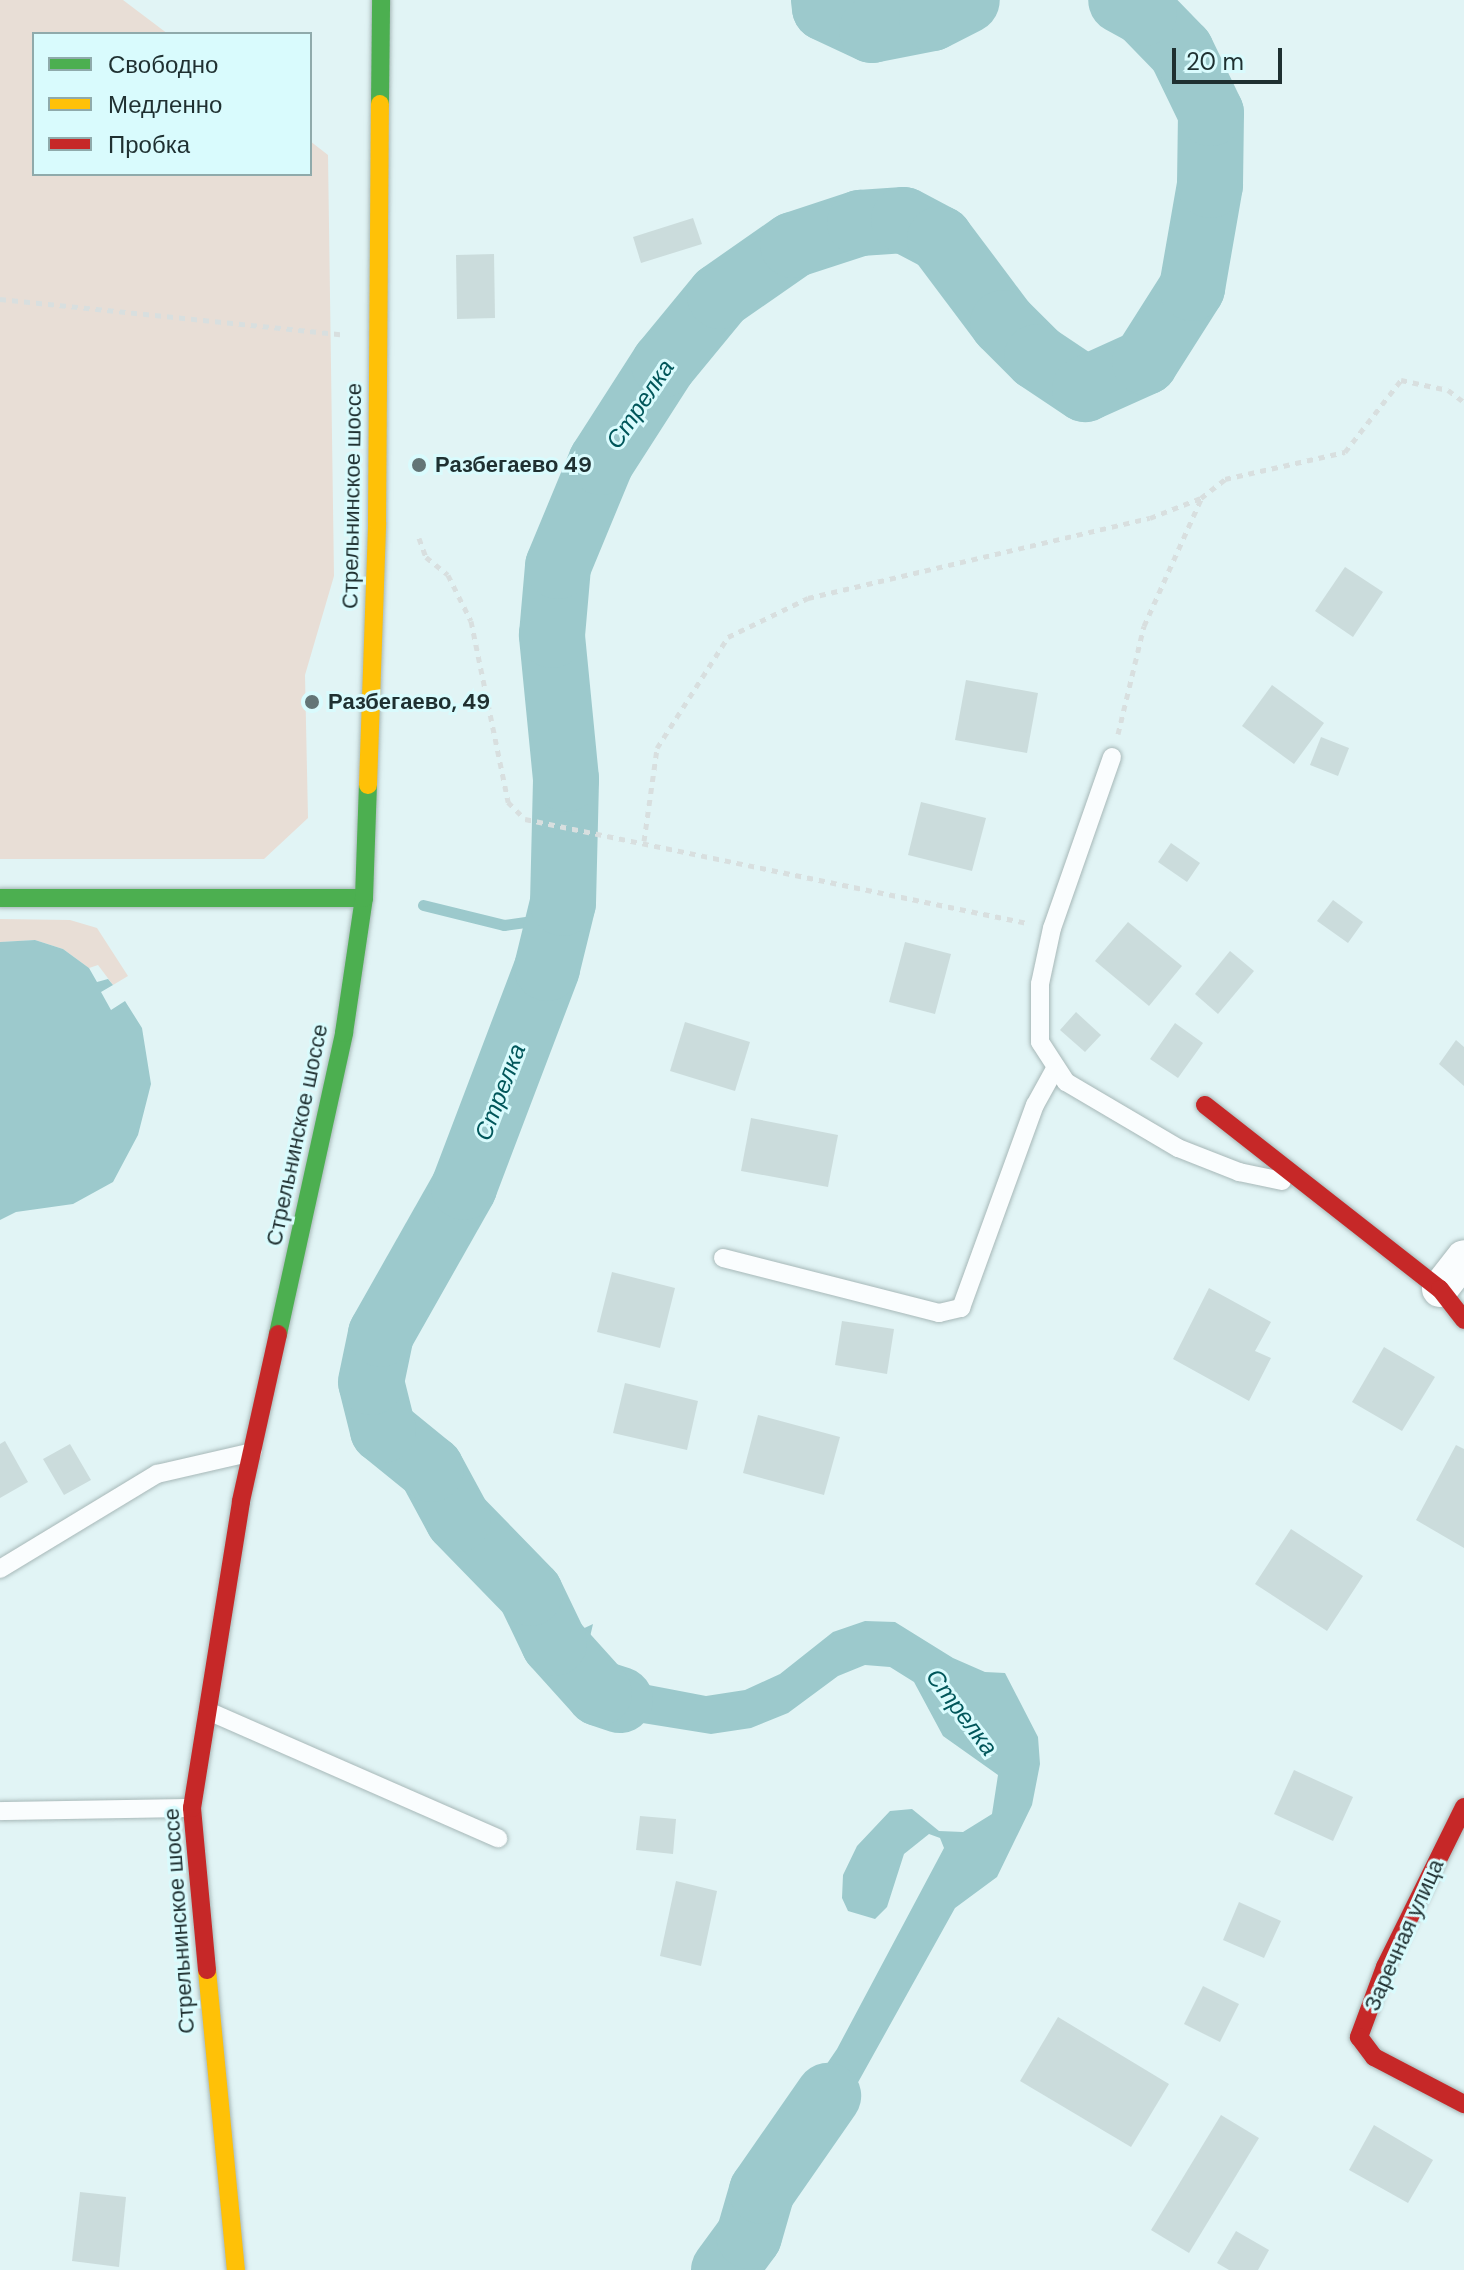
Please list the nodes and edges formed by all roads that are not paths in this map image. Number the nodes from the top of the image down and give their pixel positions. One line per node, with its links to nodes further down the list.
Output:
1 (381, 0): 4 (main road, Стрельнинское шоссе)
2 (1112, 757): 5 (lane)
3 (0, 898): 4 (main road)
4 (364, 898): 12 (main road, Стрельнинское шоссе)
5 (1056, 1067): 7 (lane); 8 (lane)
6 (1205, 1105): 7 (main road)
7 (1308, 1186): 10 (main road)
8 (723, 1258)
9 (1464, 1258): 10 (street)
10 (1434, 1285): 11 (main road)
11 (1464, 1320)
12 (252, 1452): 13 (lane); 14 (main road, Стрельнинское шоссе)
13 (0, 1569)
14 (205, 1710): 16 (main road, Стрельнинское шоссе); 18 (lane)
15 (1464, 1807): 19 (main road, Заречная улица)
16 (192, 1808): 17 (lane); 20 (main road, Стрельнинское шоссе)
17 (0, 1811)
18 (498, 1838)
19 (1464, 2104)
20 (236, 2270)

